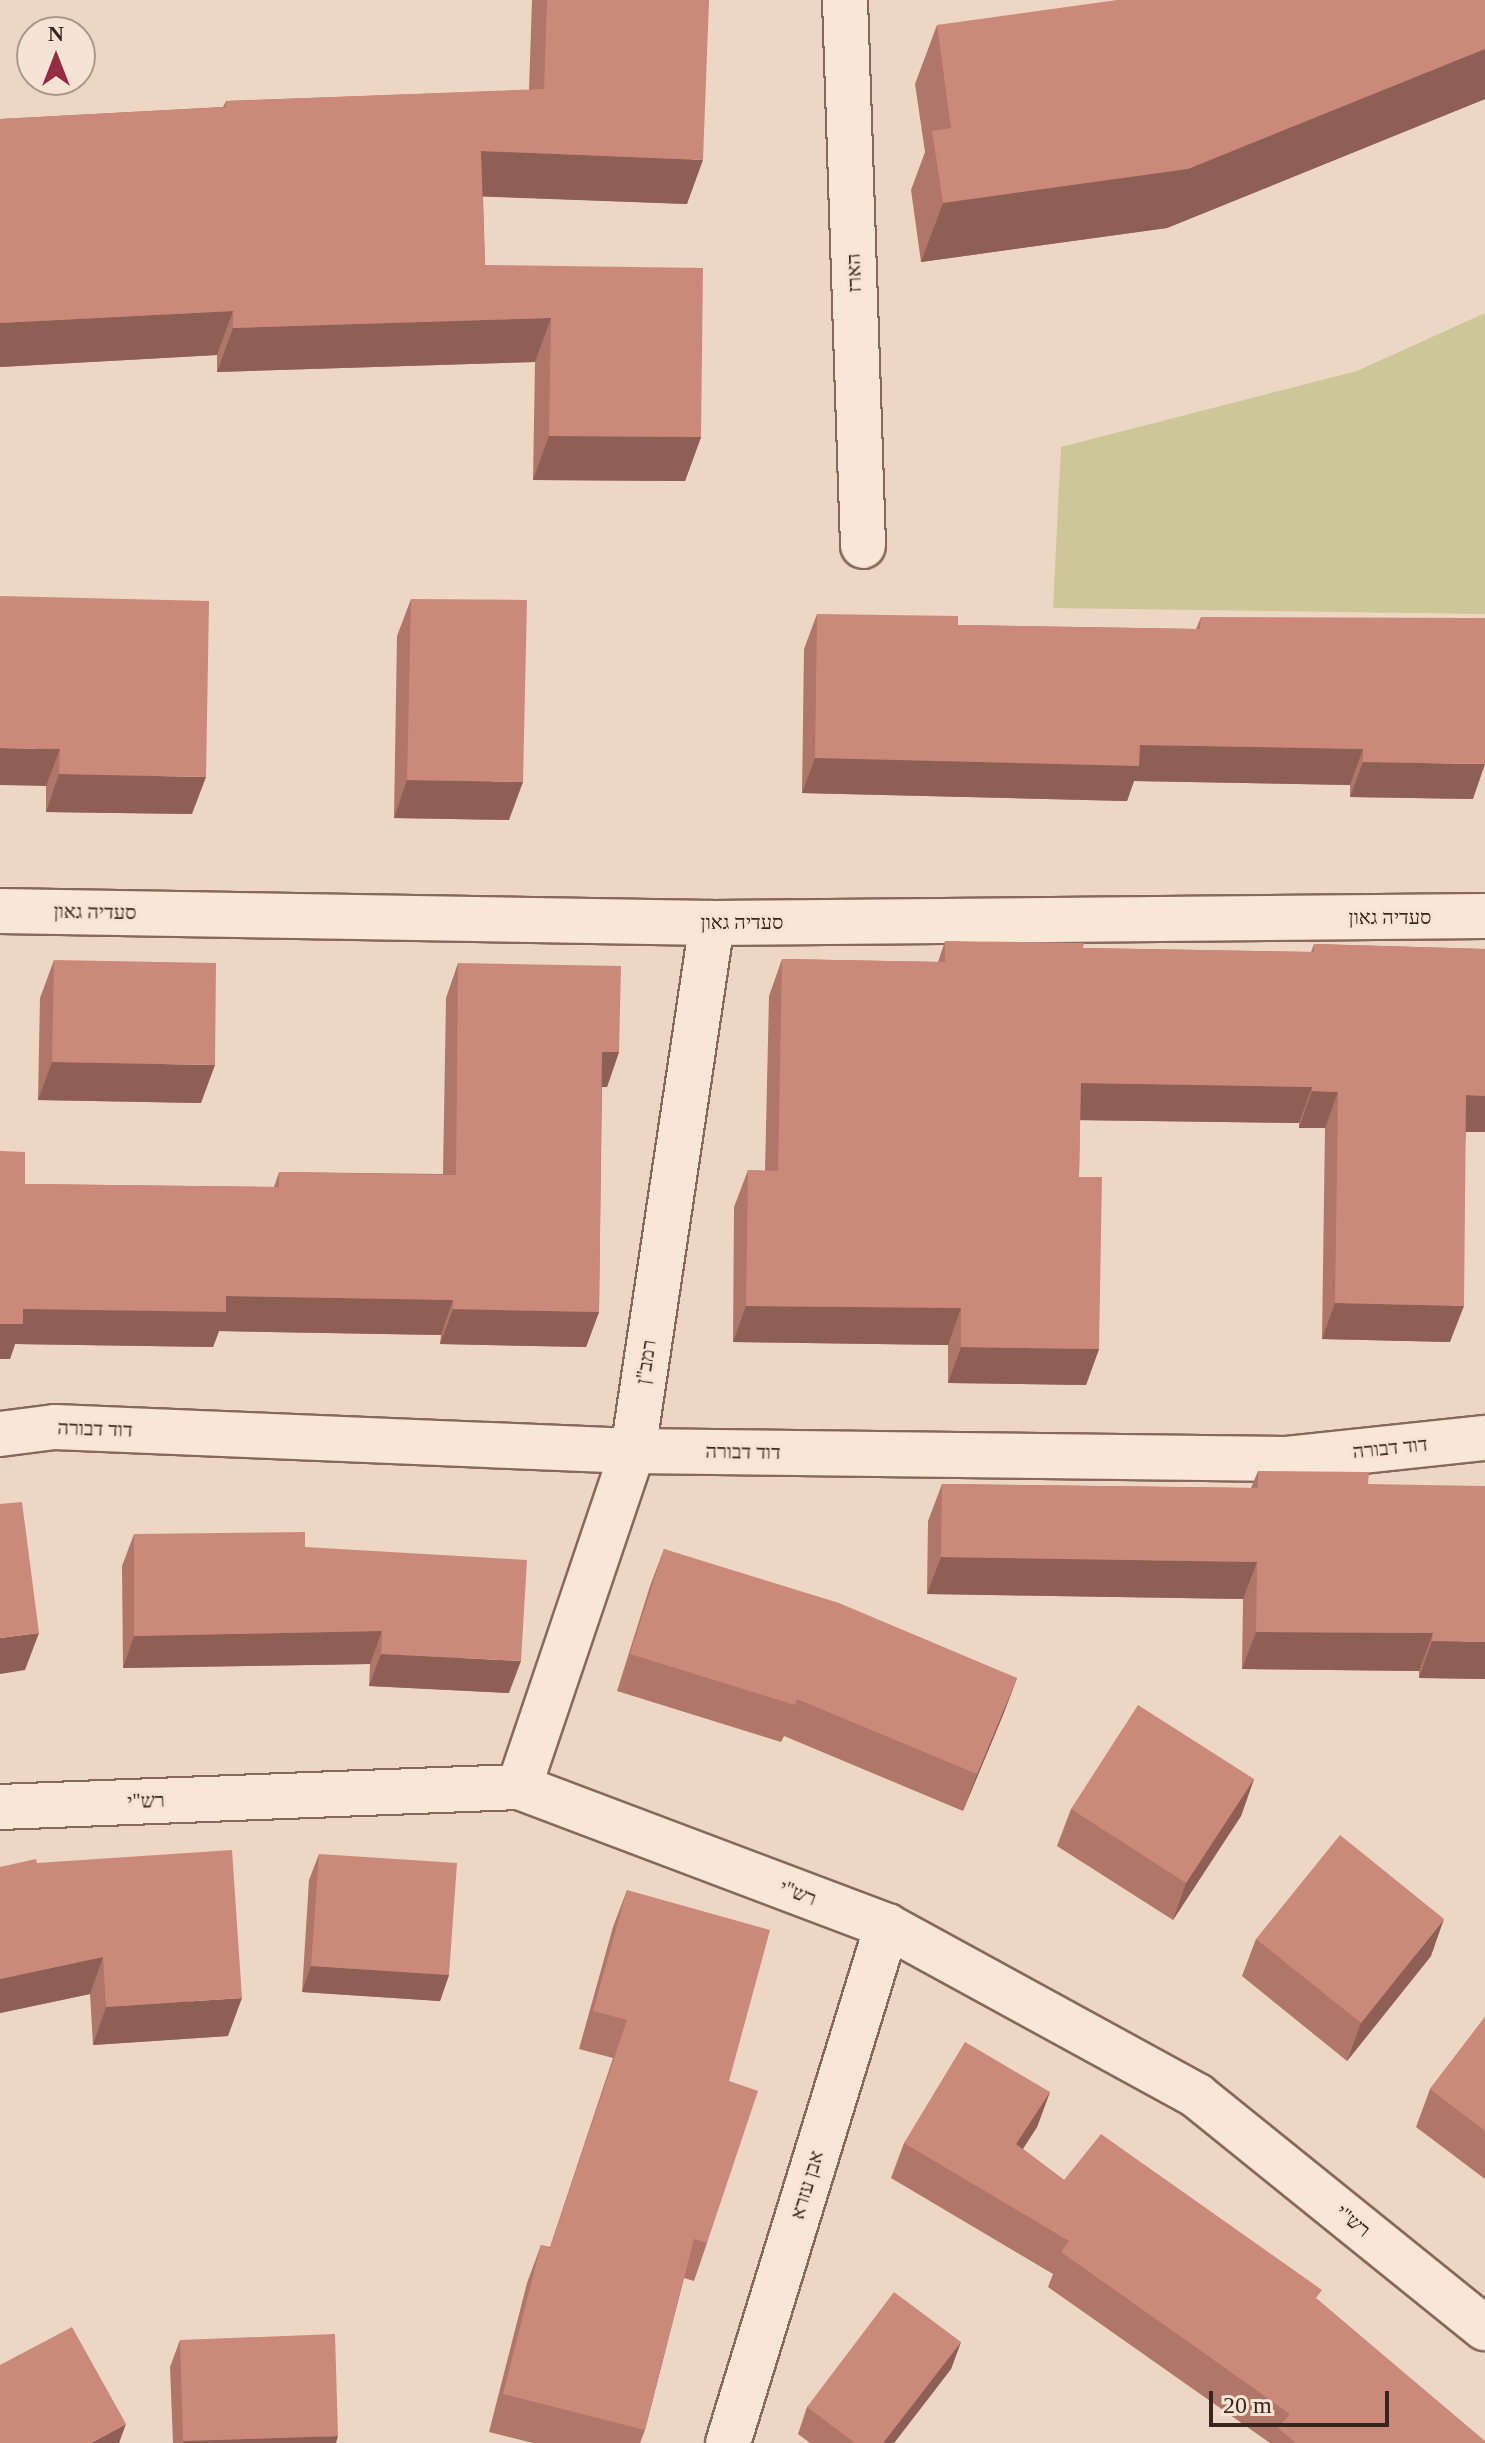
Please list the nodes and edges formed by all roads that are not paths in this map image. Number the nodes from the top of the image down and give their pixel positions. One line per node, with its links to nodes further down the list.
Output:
1 (845, 0): 2 (street, הארז)
2 (863, 546)
3 (0, 911): 5 (street, סעדיה גאון)
4 (1485, 916): 5 (street, סעדיה גאון)
5 (712, 923): 8 (street, רמב"ן)
6 (0, 1434): 8 (street, דוד דבורה)
7 (1485, 1438): 8 (street, דוד דבורה)
8 (633, 1451): 9 (street, רמב"ן)
9 (519, 1787): 10 (street, רש"י); 11 (street, רש"י)
10 (0, 1807)
11 (887, 1926): 12 (street, רש"י); 13 (street, אבן עזרא)
12 (1485, 2328)
13 (728, 2443)

